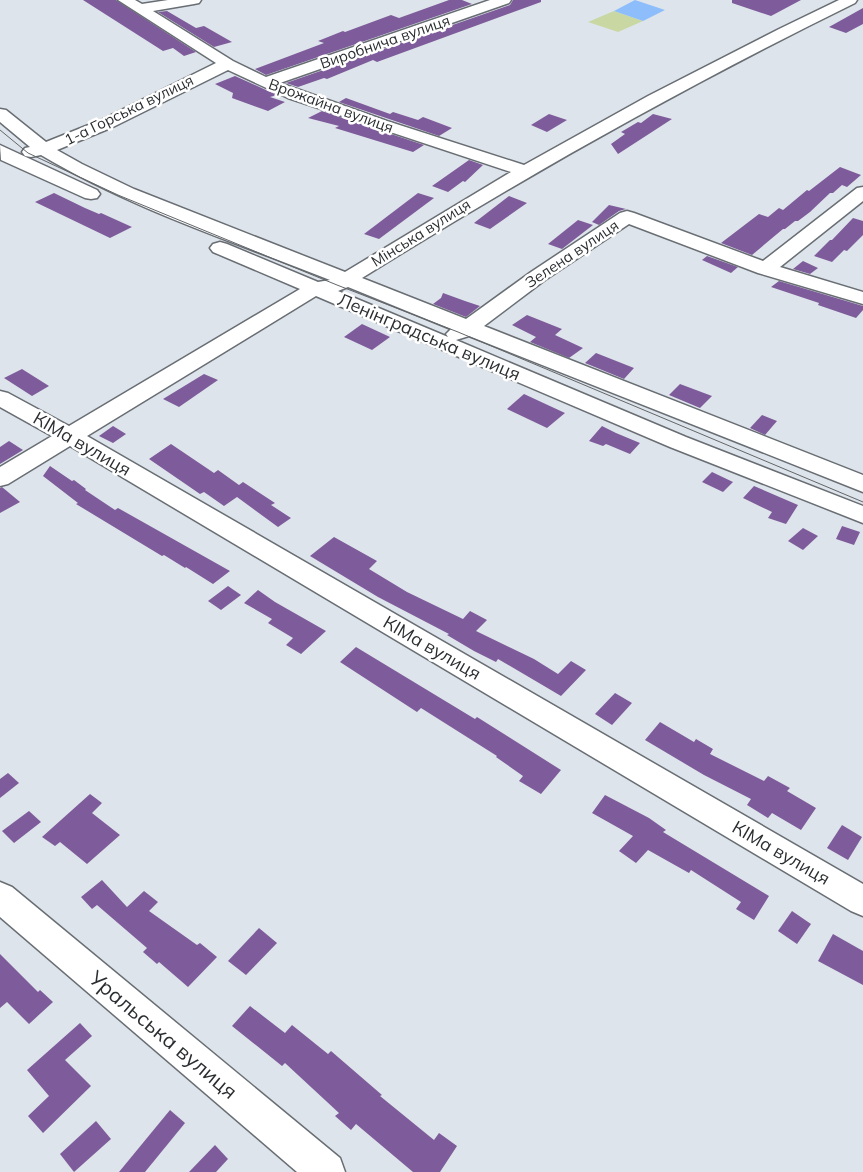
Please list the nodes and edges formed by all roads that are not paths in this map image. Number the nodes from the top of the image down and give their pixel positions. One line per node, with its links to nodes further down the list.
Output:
1 (125, 0): 5 (street, Врожайна вулиця)
2 (194, 0): 5 (street)
3 (504, 0): 7 (street, Виробнича вулиця)
4 (850, 0): 11 (street, Мінська вулиця)
5 (139, 9): 6 (street, Врожайна вулиця)
6 (228, 64): 7 (street, Врожайна вулиця); 9 (street, 1-а Горська вулиця)
7 (266, 83): 11 (street, Врожайна вулиця)
8 (0, 114): 9 (street)
9 (44, 149): 10 (street, 1-а Горська вулиця); 14 (street)
10 (2, 155): 15 (street, Ленінградська вулиця)
11 (524, 171): 14 (street, Мінська вулиця)
12 (863, 192): 13 (street)
13 (765, 269): 16 (street, Зелена вулиця); 17 (street, Зелена вулиця)
14 (346, 280): 15 (street, Мінська вулиця); 17 (street)
15 (314, 289): 18 (street, Ленінградська вулиця); 20 (street, Мінська вулиця)
16 (863, 298)
17 (468, 328): 18 (street, Зелена вулиця); 22 (street)
18 (449, 345): 23 (street, Ленінградська вулиця)
19 (0, 398): 20 (street, КІМа вулиця)
20 (71, 437): 21 (street, Мінська вулиця); 25 (street, КІМа вулиця)
21 (0, 478)
22 (863, 484)
23 (863, 515)
24 (0, 897): 26 (street, Уральська вулиця)
25 (863, 901)
26 (326, 1172)

